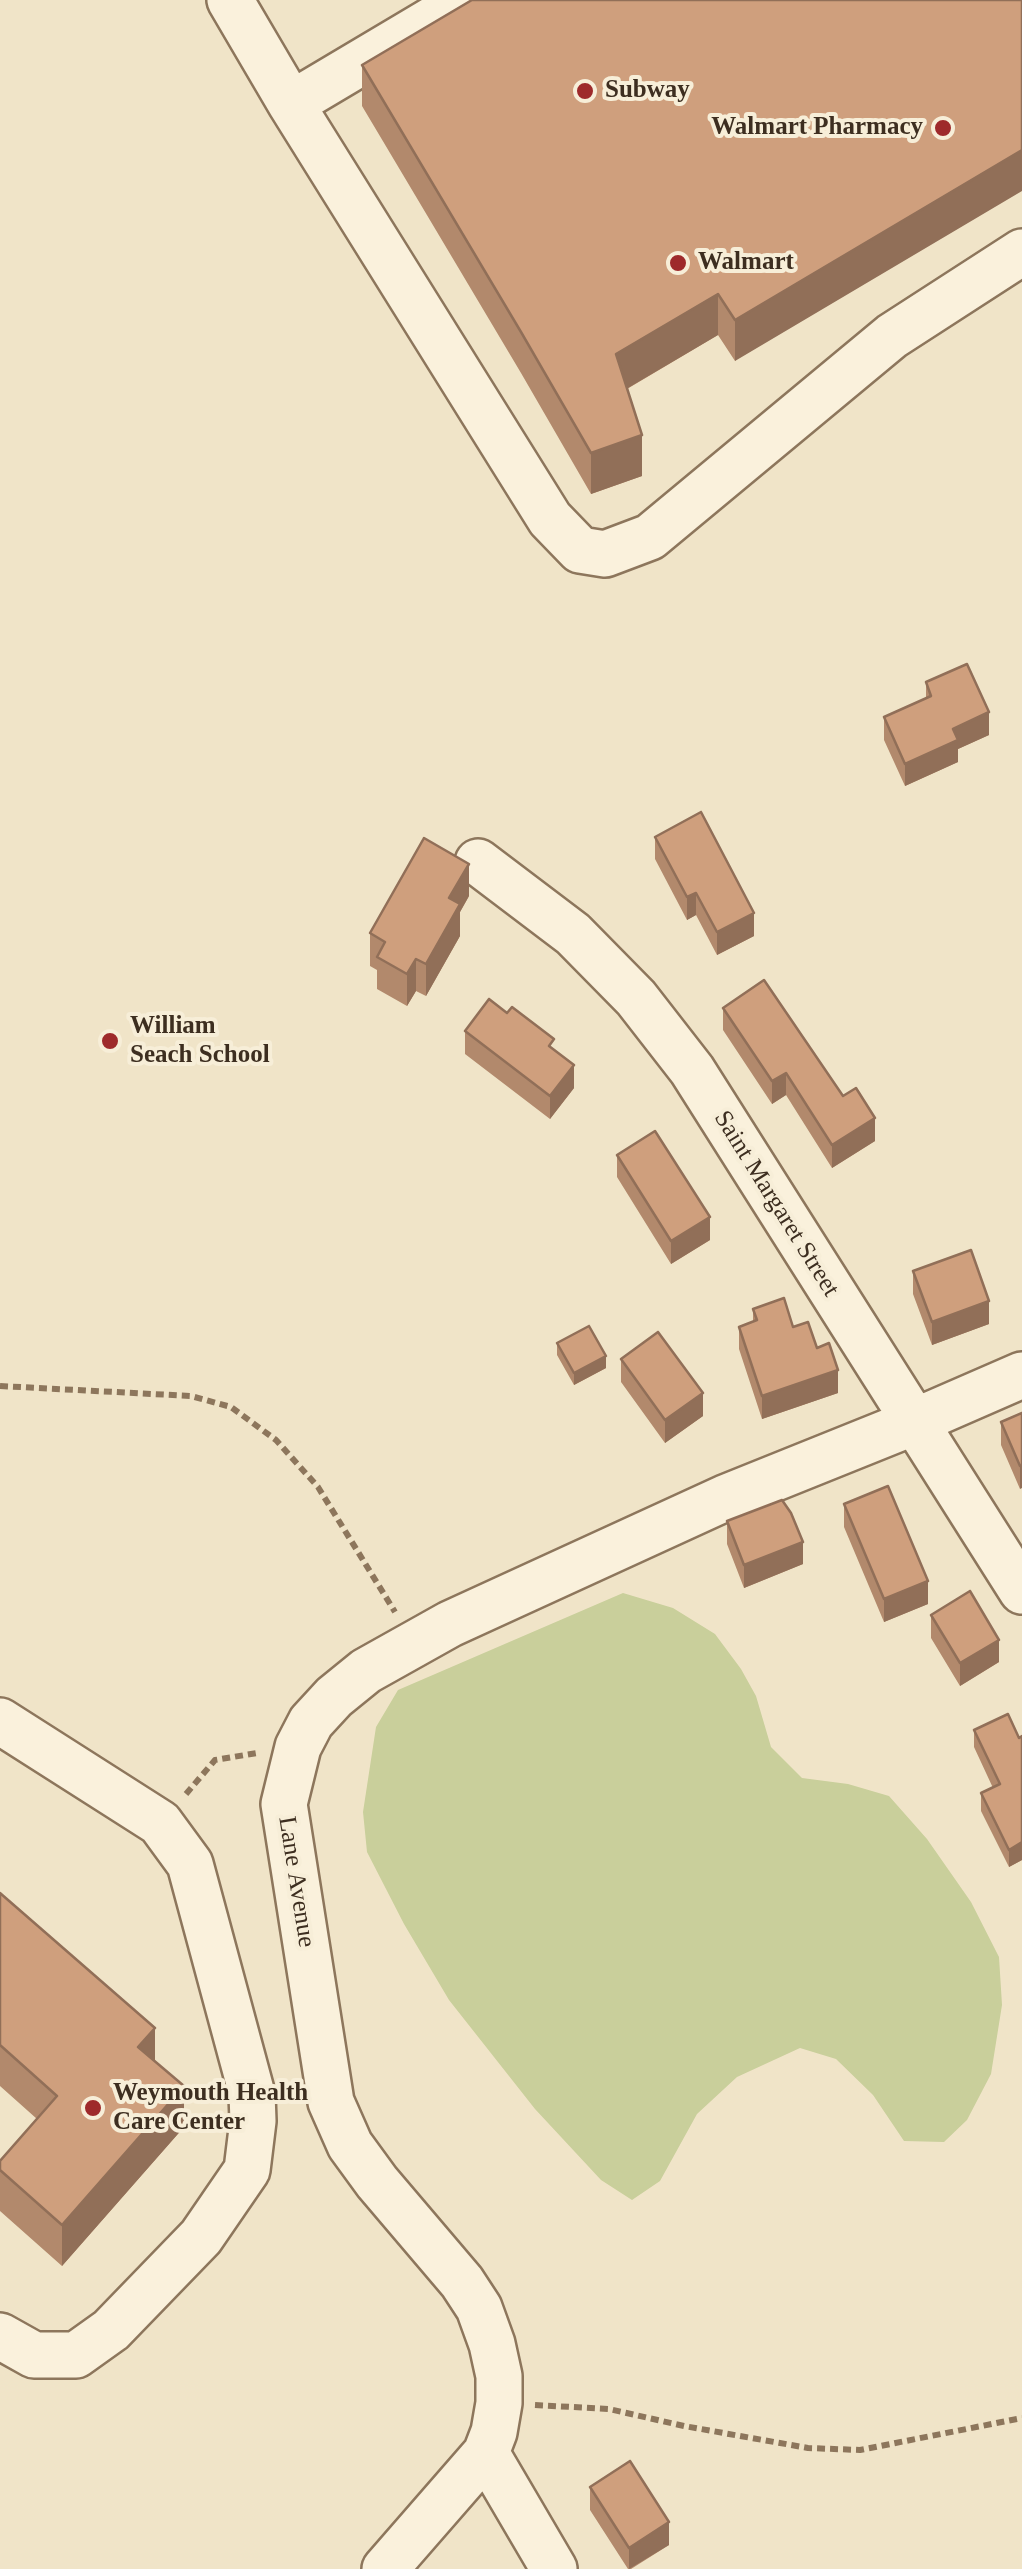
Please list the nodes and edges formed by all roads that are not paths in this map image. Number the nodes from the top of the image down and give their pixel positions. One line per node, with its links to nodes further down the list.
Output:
1 (230, 0): 3 (street)
2 (466, 0): 3 (street)
3 (291, 104): 4 (street)
4 (1022, 252)
5 (478, 862): 7 (street, Saint Margaret Street)
6 (1022, 1375): 7 (street, Lane Avenue)
7 (914, 1422): 8 (street, Saint Margaret Street); 11 (street, Lane Avenue)
8 (1022, 1591)
9 (0, 1720): 10 (street)
10 (0, 2336)
11 (486, 2453): 12 (street, Lane Avenue); 13 (street)
12 (386, 2569)
13 (554, 2569)

